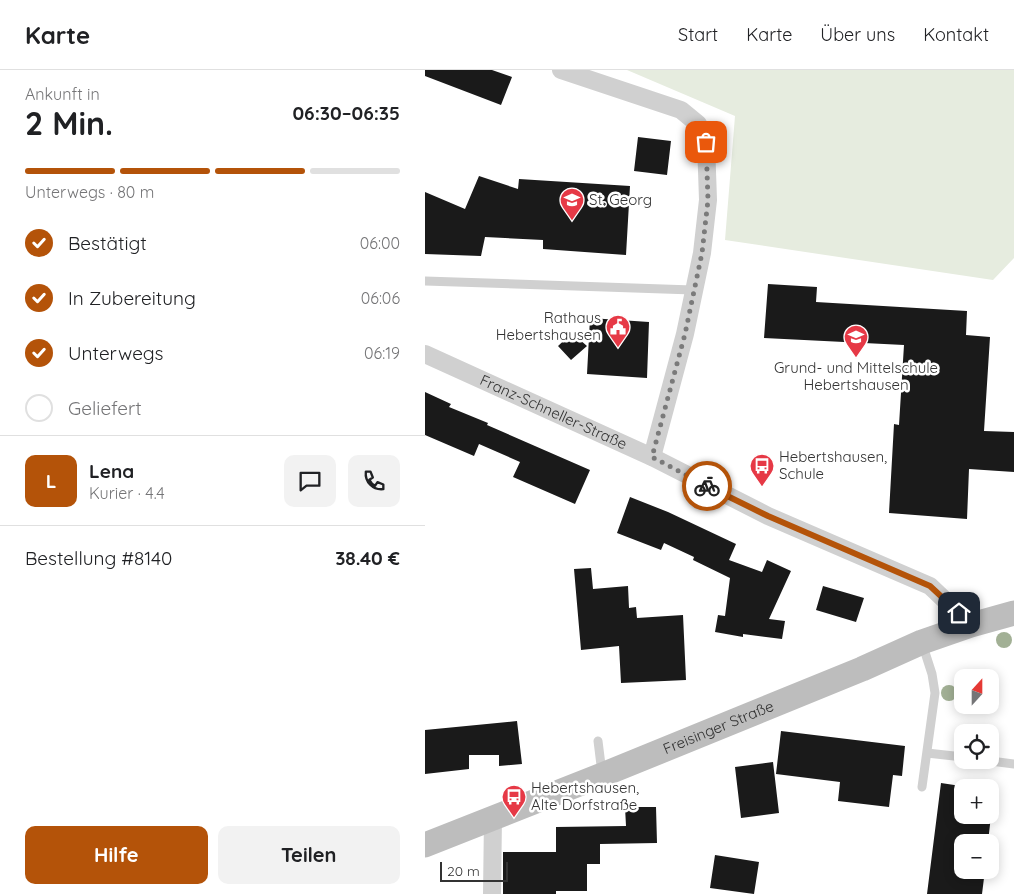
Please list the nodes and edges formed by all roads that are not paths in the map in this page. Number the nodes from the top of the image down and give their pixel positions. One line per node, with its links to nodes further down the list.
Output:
1 (561, 70): 3 (street)
2 (425, 281): 3 (lane)
3 (693, 290): 5 (street)
4 (425, 354): 5 (street, Franz-Schneller-Straße)
5 (652, 457): 7 (street, Franz-Schneller-Straße)
6 (1014, 613): 7 (main road, Freisinger Straße)
7 (971, 625): 8 (main road, Freisinger Straße)
8 (922, 642): 10 (lane); 14 (main road, Freisinger Straße)
9 (598, 741): 14 (lane)
10 (927, 753): 11 (lane); 15 (lane)
11 (954, 756)
12 (999, 762): 13 (lane)
13 (1014, 764)
14 (602, 775): 16 (main road, Freisinger Straße)
15 (922, 787)
16 (493, 817): 17 (main road, Freisinger Straße); 18 (street)
17 (425, 845)
18 (492, 894)

